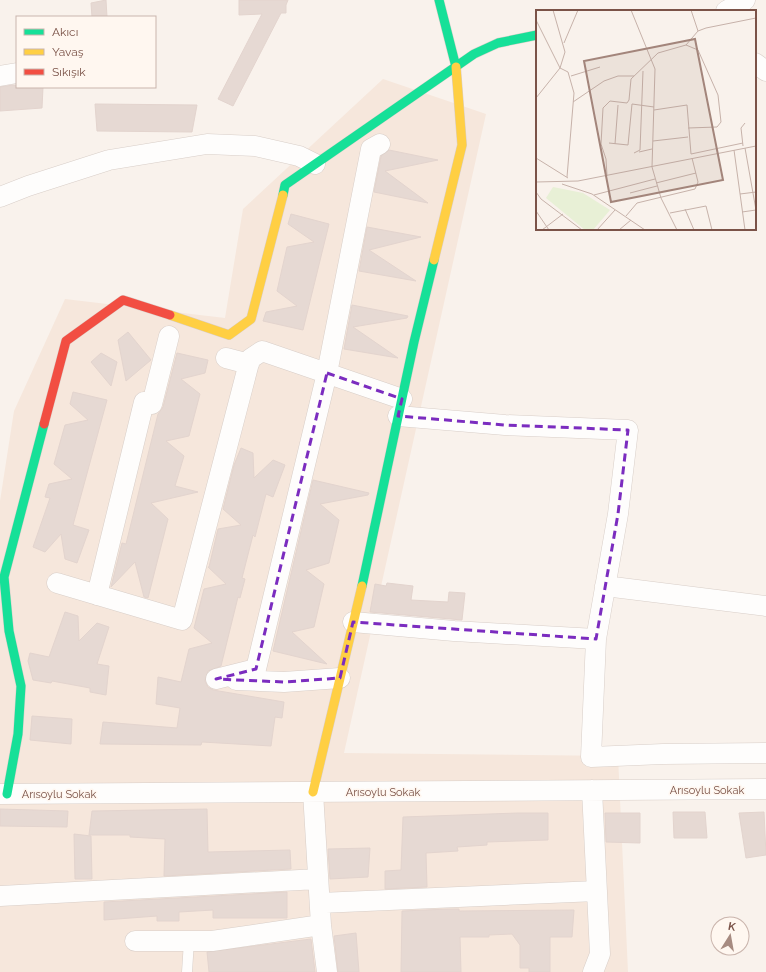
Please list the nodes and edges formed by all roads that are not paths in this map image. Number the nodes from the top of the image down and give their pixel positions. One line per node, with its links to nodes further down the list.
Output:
1 (439, 0): 6 (street)
2 (745, 0): 3 (street)
3 (728, 10)
4 (536, 36): 6 (street)
5 (756, 64): 7 (street)
6 (456, 68): 11 (street); 17 (street)
7 (766, 71)
8 (16, 73): 9 (street)
9 (0, 76)
10 (380, 144): 16 (street)
11 (315, 164): 12 (street); 29 (street)
12 (0, 197)
13 (169, 336): 20 (street)
14 (226, 358): 15 (street)
15 (249, 364): 16 (street); 20 (street)
16 (327, 373): 17 (street); 24 (street)
17 (400, 407): 19 (street); 22 (street)
18 (57, 583): 20 (street)
19 (605, 586): 21 (street); 23 (street)
20 (97, 595)
21 (766, 606)
22 (353, 622): 23 (street); 24 (street)
23 (596, 639): 25 (street)
24 (340, 678): 28 (street)
25 (766, 753)
26 (766, 789): 27 (street, Arısoylu Sokak)
27 (592, 790): 28 (street, Arısoylu Sokak); 31 (street)
28 (313, 792): 29 (street, Arısoylu Sokak); 30 (street)
29 (3, 794)
30 (318, 879): 32 (street); 33 (street)
31 (597, 891): 33 (street); 39 (street)
32 (0, 896)
33 (320, 903): 34 (street)
34 (321, 925): 36 (street); 38 (street)
35 (135, 941): 36 (street)
36 (189, 941): 37 (lane)
37 (187, 972)
38 (327, 972)
39 (593, 972)

